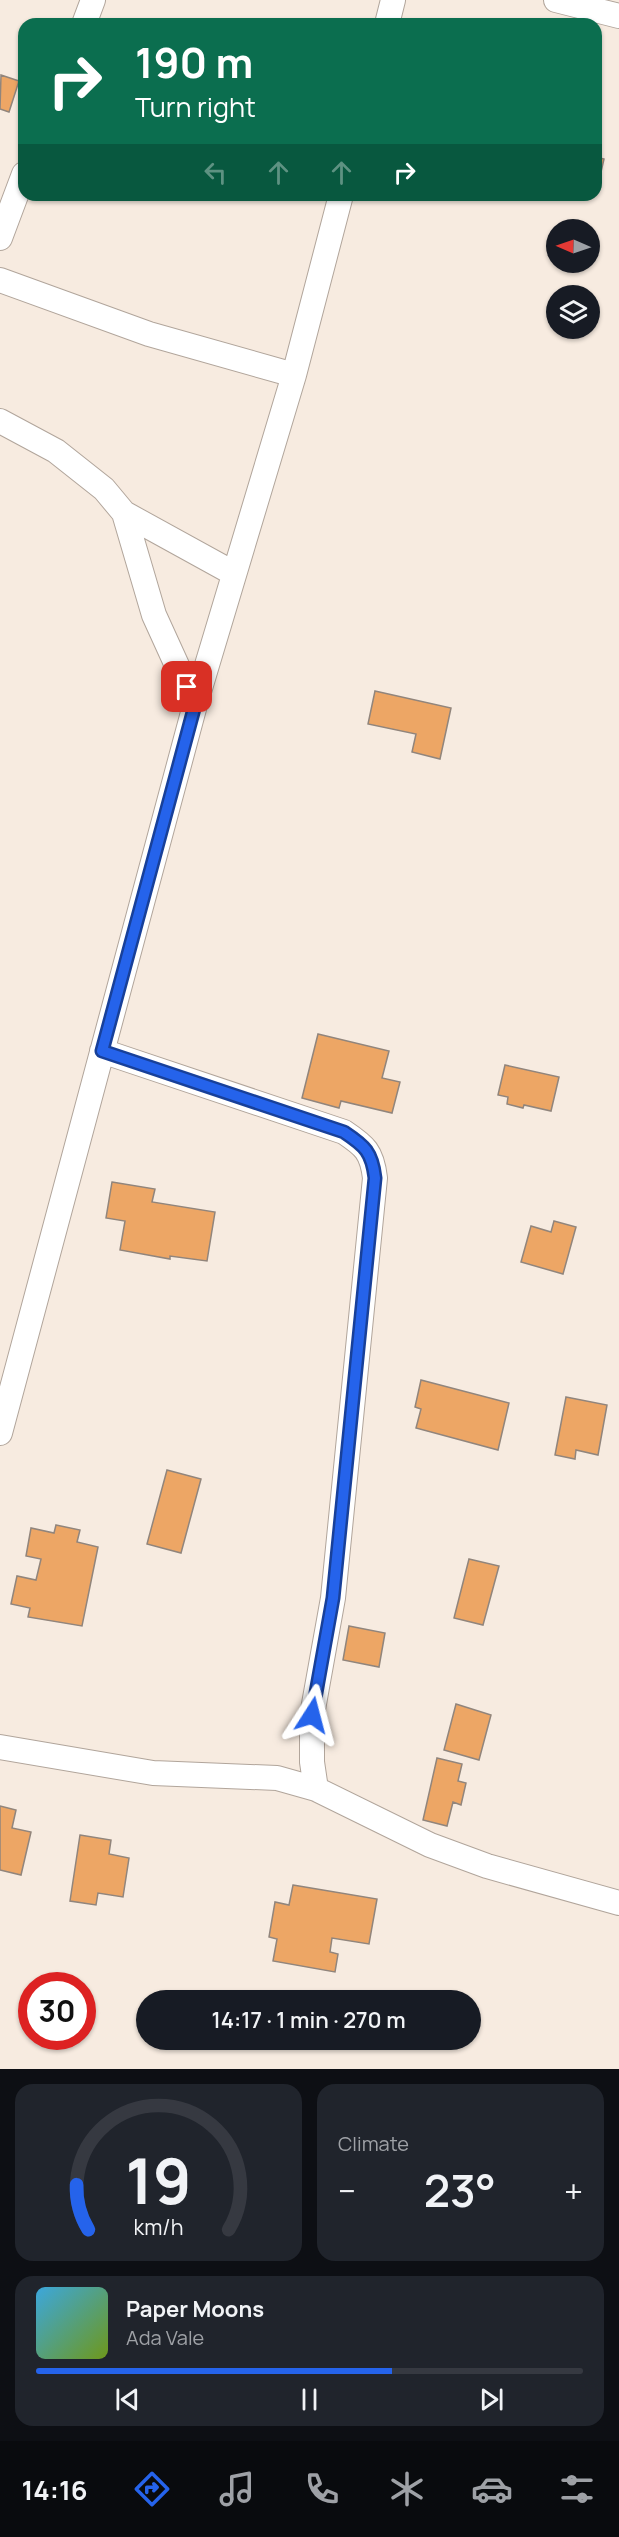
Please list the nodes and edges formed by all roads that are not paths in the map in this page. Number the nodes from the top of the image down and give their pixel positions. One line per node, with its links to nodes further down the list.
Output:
1 (93, 0): 5 (street)
2 (393, 0): 6 (street)
3 (556, 0): 4 (street)
4 (619, 16)
5 (86, 18)
6 (388, 18)
7 (18, 190): 9 (street)
8 (339, 201): 11 (street)
9 (0, 238)
10 (0, 280): 11 (street)
11 (294, 375): 14 (street)
12 (0, 421): 13 (street)
13 (124, 513): 14 (street); 15 (street)
14 (233, 573): 15 (street)
15 (195, 705): 16 (street)
16 (102, 1051): 17 (street); 19 (street)
17 (0, 1433)
18 (0, 1747): 19 (street)
19 (316, 1789): 20 (street)
20 (619, 1903)

